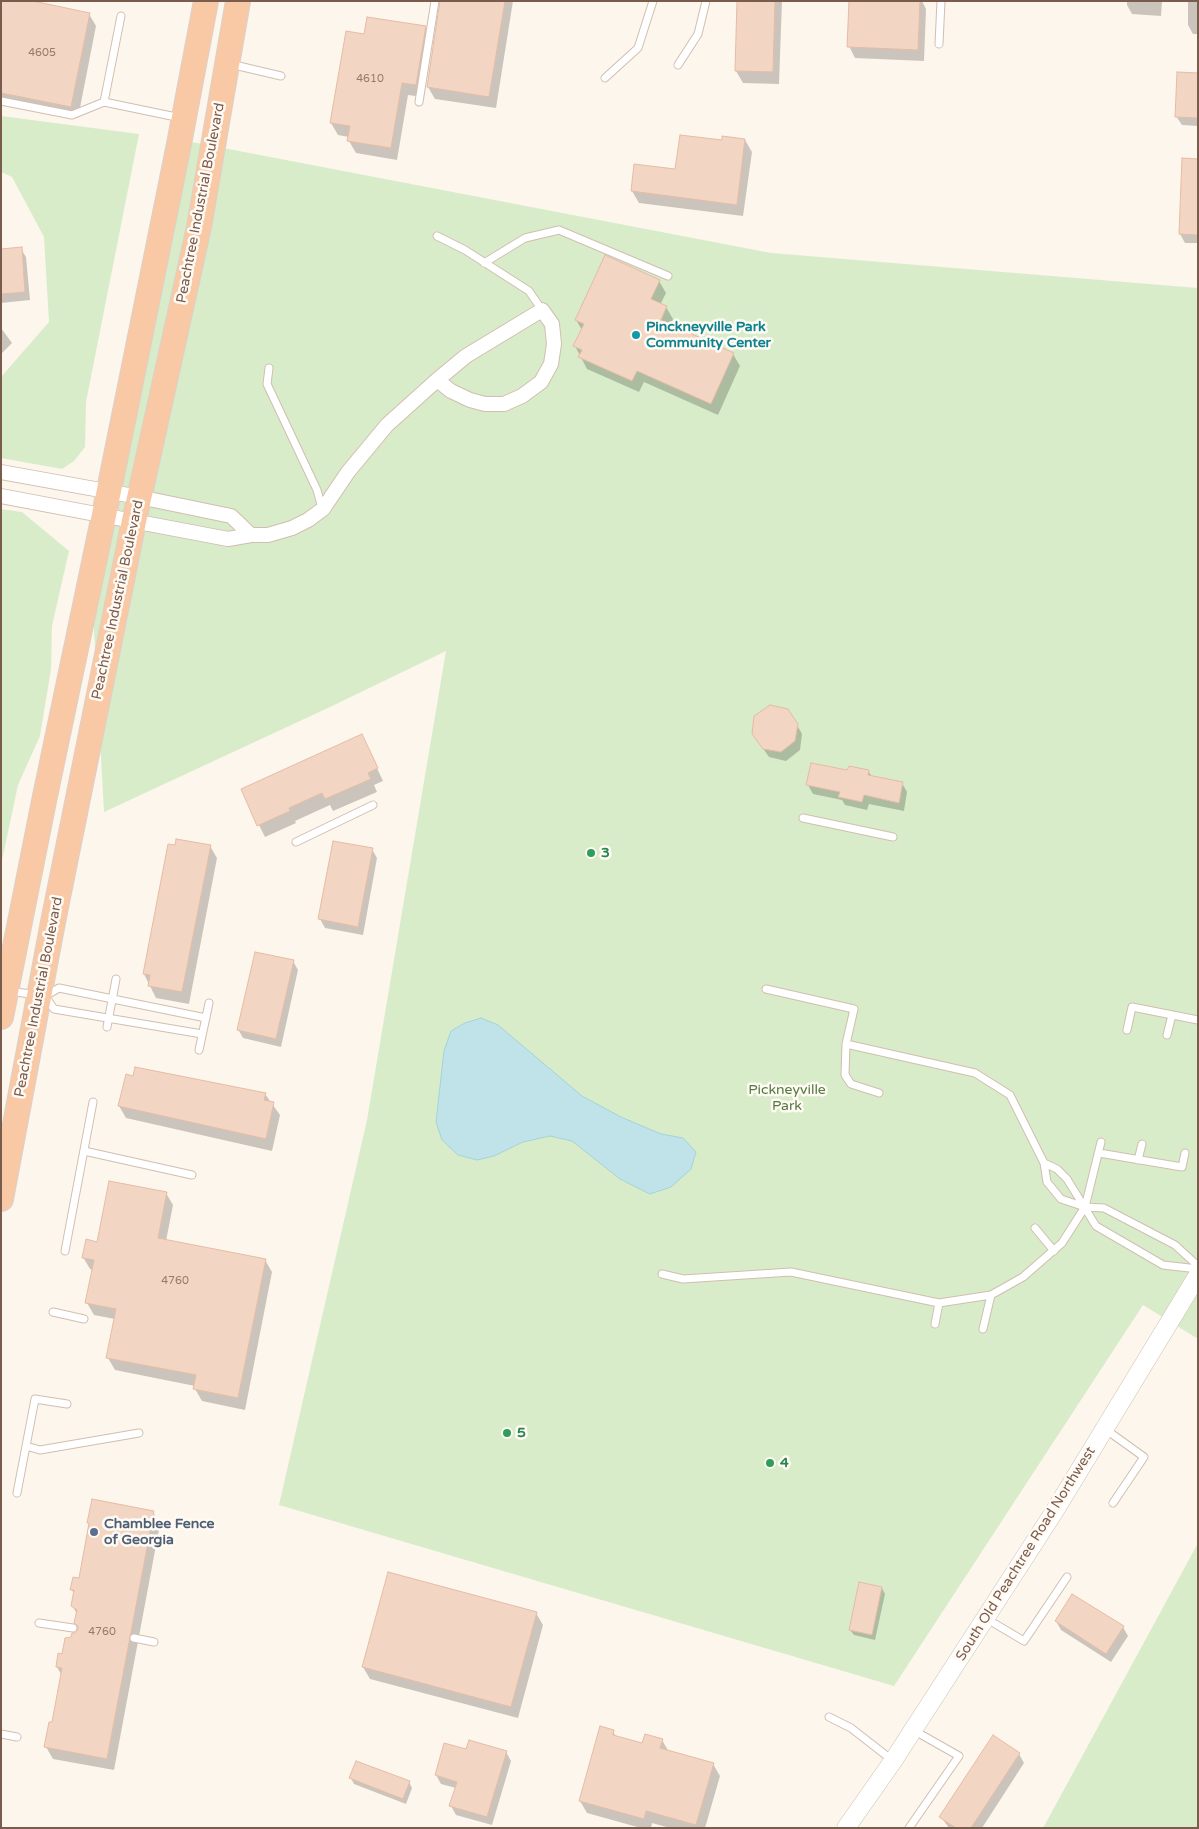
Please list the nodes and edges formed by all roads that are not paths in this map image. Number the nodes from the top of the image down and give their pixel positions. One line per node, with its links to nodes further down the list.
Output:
1 (206, 1): 16 (highway)
2 (238, 1): 9 (highway, Peachtree Industrial Boulevard)
3 (435, 1): 15 (lane)
4 (653, 1): 12 (lane)
5 (706, 1): 10 (lane)
6 (941, 1): 8 (lane)
7 (122, 16): 14 (lane)
8 (939, 44)
9 (227, 64): 11 (lane); 26 (highway, Peachtree Industrial Boulevard)
10 (678, 65)
11 (281, 76)
12 (605, 78)
13 (1, 101): 14 (lane)
14 (104, 102): 16 (lane)
15 (419, 102)
16 (184, 118): 24 (highway)
17 (437, 236): 18 (lane)
18 (484, 263): 19 (lane); 20 (lane)
19 (668, 276)
20 (542, 310): 22 (street); 22 (street)
21 (269, 368): 27 (lane)
22 (437, 380): 27 (street)
23 (1, 472): 24 (street)
24 (108, 492): 26 (street); 28 (highway)
25 (1, 496): 28 (street)
26 (139, 497): 29 (highway, Peachtree Industrial Boulevard); 30 (street)
27 (323, 509): 30 (street)
28 (104, 514): 29 (street); 37 (highway)
29 (134, 521): 30 (street); 38 (highway, Peachtree Industrial Boulevard)
30 (251, 535)
31 (373, 805): 34 (lane)
32 (803, 818): 33 (lane)
33 (892, 837)
34 (296, 842)
35 (116, 979): 39 (lane)
36 (766, 989): 50 (lane)
37 (4, 990): 38 (lane); 42 (highway)
38 (42, 995): 39 (lane); 43 (lane); 62 (highway, Peachtree Industrial Boulevard)
39 (112, 1000): 43 (lane); 44 (lane)
40 (209, 1002): 44 (lane)
41 (1172, 1015): 45 (lane); 47 (lane); 49 (lane)
42 (1, 1017)
43 (109, 1018): 46 (lane); 48 (lane)
44 (206, 1018): 48 (lane)
45 (1198, 1020)
46 (107, 1027)
47 (1127, 1030)
48 (202, 1034): 51 (lane)
49 (1167, 1036)
50 (846, 1044): 52 (lane); 60 (lane)
51 (199, 1050)
52 (880, 1093)
53 (93, 1102): 56 (lane)
54 (1101, 1142): 57 (lane)
55 (1142, 1144): 59 (lane)
56 (84, 1151): 61 (lane); 65 (lane)
57 (1099, 1153): 59 (lane); 63 (lane)
58 (1186, 1153): 59 (lane)
59 (1138, 1160)
60 (1044, 1163): 63 (lane); 63 (lane)
61 (192, 1175)
62 (1, 1199)
63 (1085, 1207): 66 (lane); 67 (lane); 67 (lane)
64 (1035, 1228): 66 (lane)
65 (65, 1250)
66 (1054, 1251): 70 (lane)
67 (1198, 1267)
68 (662, 1274): 71 (lane)
69 (1198, 1276): 77 (street, South Old Peachtree Road Northwest)
70 (991, 1295): 71 (lane); 75 (lane)
71 (940, 1303): 74 (lane)
72 (53, 1312): 73 (lane)
73 (84, 1319)
74 (935, 1324)
75 (983, 1330)
76 (67, 1404): 79 (lane)
77 (1105, 1429): 81 (lane); 83 (street, South Old Peachtree Road Northwest)
78 (139, 1433): 79 (lane)
79 (26, 1446): 80 (lane)
80 (16, 1493)
81 (1113, 1503)
82 (1066, 1577): 83 (lane)
83 (986, 1618): 89 (street, South Old Peachtree Road Northwest)
84 (39, 1623): 85 (lane)
85 (73, 1628)
86 (134, 1638): 87 (lane)
87 (154, 1642)
88 (829, 1717): 92 (lane)
89 (913, 1730): 92 (street, South Old Peachtree Road Northwest); 94 (lane)
90 (1, 1734): 91 (lane)
91 (17, 1737)
92 (893, 1761): 93 (street, South Old Peachtree Road Northwest)
93 (846, 1828)
94 (909, 1828)

